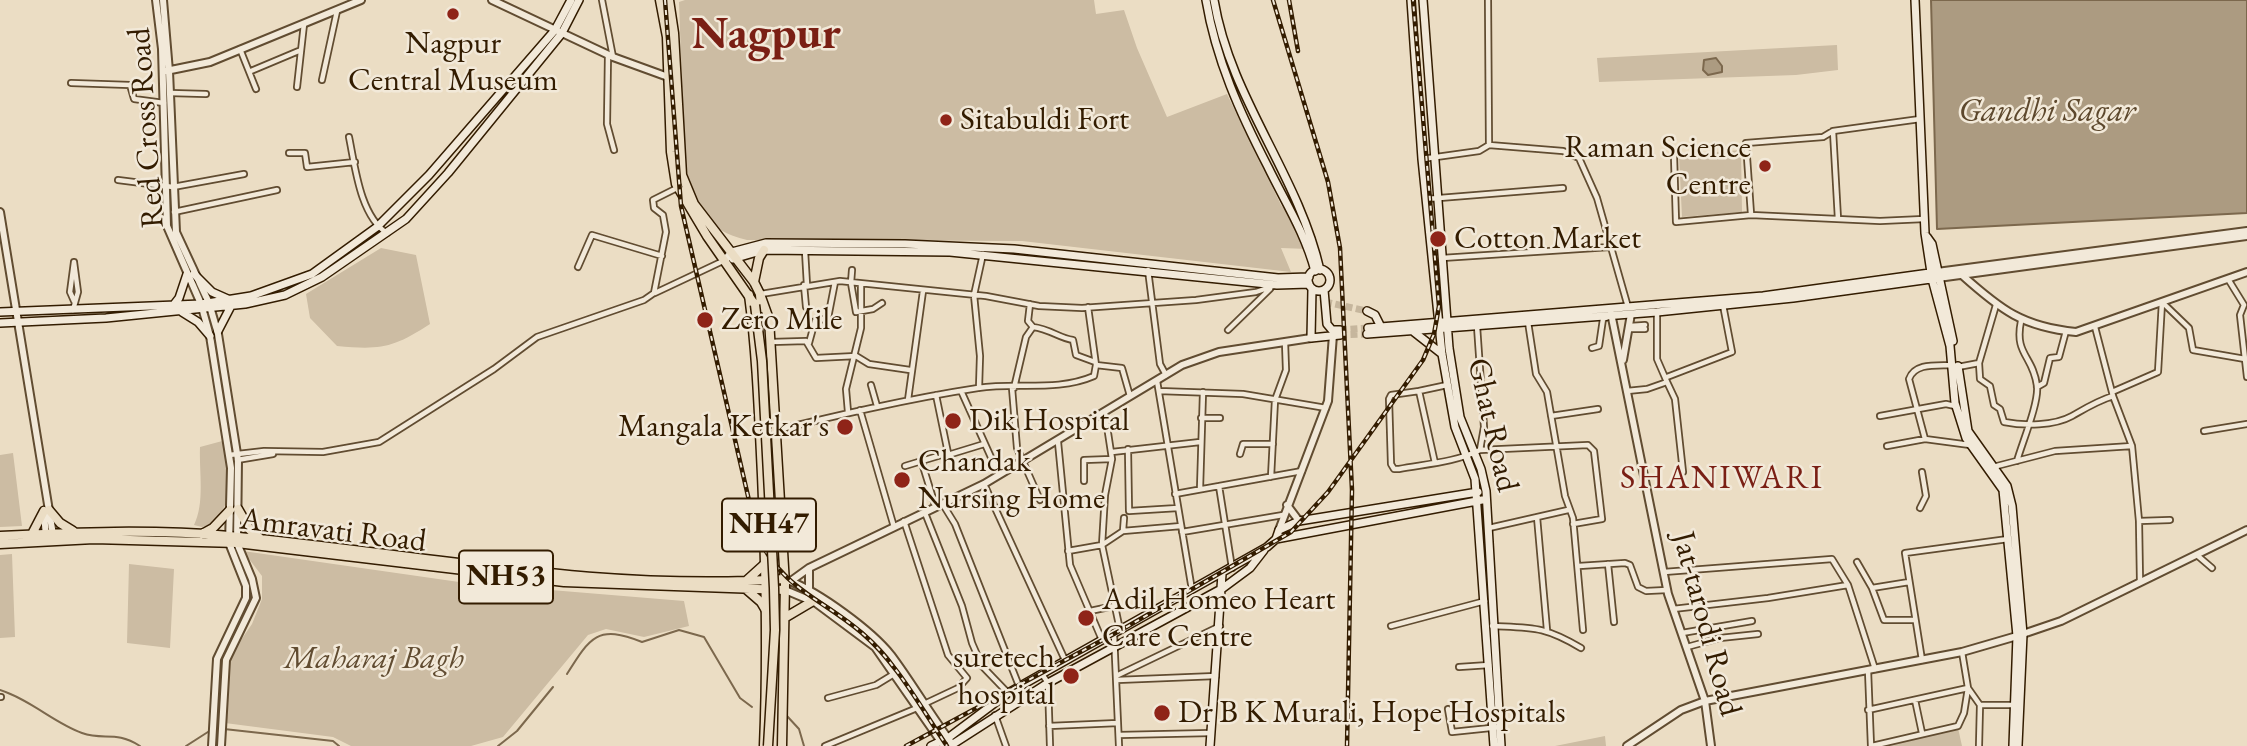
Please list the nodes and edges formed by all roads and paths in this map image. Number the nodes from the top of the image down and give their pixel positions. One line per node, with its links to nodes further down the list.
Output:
1 (156, 0): 25 (street, Red Cross Road)
2 (163, 0): 25 (street, Red Cross Road)
3 (360, 0): 16 (street)
4 (493, 0): 18 (street)
5 (571, 0): 18 (main road)
6 (579, 0): 18 (main road)
7 (602, 0): 23 (street)
8 (660, 0): 26 (main road)
9 (669, 0): 71 (main road)
10 (1206, 0): 80 (main road)
11 (1214, 0): 80 (main road)
12 (1411, 0): 22 (main road, Ghat Road)
13 (1423, 0): 19 (main road, Ghat Road)
14 (1488, 0): 39 (street)
15 (1915, 0): 36 (main road)
16 (337, 10): 17 (street); 27 (street)
17 (304, 23): 20 (street); 21 (street)
18 (559, 31): 23 (street); 33 (main road); 35 (main road)
19 (1427, 49): 22 (main road); 43 (main road, Ghat Road)
20 (240, 50): 24 (street); 25 (street)
21 (301, 50): 24 (street); 29 (street)
22 (1415, 50): 44 (main road, Ghat Road)
23 (611, 56): 26 (street); 40 (street)
24 (251, 71): 30 (street)
25 (166, 75): 31 (street, Red Cross Road)
26 (668, 77): 49 (main road)
27 (322, 80)
28 (71, 83): 34 (street)
29 (297, 87)
30 (256, 89)
31 (168, 90): 32 (street); 34 (street, Red Cross Road)
32 (206, 94)
33 (495, 97): 35 (main road); 61 (main road)
34 (167, 103): 48 (street, Red Cross Road)
35 (502, 105): 63 (main road)
36 (1920, 119): 37 (street); 58 (main road)
37 (1833, 131): 56 (street); 57 (street)
38 (349, 137): 45 (street)
39 (1489, 145): 43 (street); 66 (street)
40 (614, 150)
41 (289, 153): 45 (street)
42 (1674, 156): 56 (street)
43 (1432, 158): 44 (street); 53 (main road, Ghat Road)
44 (1422, 159): 52 (main road, Ghat Road)
45 (355, 162): 61 (street)
46 (243, 174): 48 (street)
47 (118, 180): 48 (street)
48 (169, 187): 55 (street, Red Cross Road); 78 (street, Red Cross Road)
49 (678, 188): 70 (street); 71 (main road)
50 (1563, 188): 53 (street)
51 (276, 190): 55 (street)
52 (1427, 199): 53 (street); 59 (main road, Ghat Road)
53 (1436, 199): 60 (main road, Ghat Road)
54 (0, 212): 110 (street)
55 (173, 212): 78 (street, Red Cross Road)
56 (1751, 215): 57 (street)
57 (1838, 219): 58 (street)
58 (1924, 219): 79 (main road)
59 (1429, 220): 60 (main road); 65 (main road, Ghat Road)
60 (1438, 220): 65 (main road, Ghat Road)
61 (377, 227): 63 (street); 98 (main road)
62 (2247, 231): 76 (street)
63 (387, 233): 98 (main road)
64 (2247, 236): 76 (street)
65 (1436, 246): 72 (main road, Ghat Road); 123 (main road, Ghat Road)
66 (1610, 247): 72 (street); 113 (street)
67 (804, 248): 68 (main road); 69 (main road); 71 (main road); 87 (street)
68 (764, 250): 71 (main road); 82 (main road)
69 (982, 251): 74 (main road); 93 (street)
70 (662, 256): 73 (street); 90 (street)
71 (732, 257): 82 (main road); 90 (street); 92 (main road)
72 (1441, 258): 123 (main road, Ghat Road)
73 (578, 267)
74 (1148, 267): 85 (main road); 100 (street)
75 (852, 270): 84 (street)
76 (1964, 271): 79 (street); 102 (street)
77 (2247, 272): 81 (street)
78 (190, 274): 98 (main road); 103 (street, Red Cross Road); 108 (main road)
79 (1934, 275): 105 (main road); 113 (main road); 146 (main road)
80 (1313, 276): 85 (main road); 88 (main road); 88 (main road); 95 (main road)
81 (2228, 279): 97 (street); 142 (street)
82 (754, 282): 91 (main road)
83 (835, 282): 84 (street); 87 (street); 138 (street)
84 (851, 282): 86 (street); 111 (street)
85 (1275, 283): 100 (street); 130 (street)
86 (861, 284): 89 (street); 111 (street)
87 (805, 285): 91 (street); 106 (street)
88 (1324, 290): 96 (main road)
89 (923, 291): 93 (street); 147 (street)
90 (654, 293): 199 (street)
91 (760, 294): 104 (main road, NH47); 137 (main road)
92 (749, 295): 104 (main road, NH47); 183 (main road, bridge)
93 (974, 295): 101 (street); 155 (street)
94 (74, 301): 94 (street); 109 (street)
95 (1311, 302): 96 (main road); 135 (main road)
96 (1325, 302): 134 (main road)
97 (2162, 302): 128 (street); 142 (street); 162 (street)
98 (231, 303): 103 (main road); 133 (main road)
99 (882, 303): 111 (street)
100 (1151, 303): 107 (street); 148 (street)
101 (1030, 304): 107 (street); 125 (street)
102 (1996, 305): 119 (street); 144 (street)
103 (206, 306): 108 (main road); 133 (street, Red Cross Road)
104 (758, 306): 337 (main road, NH47, bridge)
105 (1723, 306): 116 (main road); 150 (street)
106 (806, 307)
107 (1088, 307): 143 (street)
108 (176, 309): 117 (main road); 133 (main road)
109 (73, 310): 110 (main road); 117 (main road)
110 (16, 311): 114 (main road); 120 (street)
111 (861, 311): 141 (street)
112 (1367, 311): 126 (main road)
113 (1630, 311): 115 (main road); 116 (main road); 129 (street)
114 (0, 312)
115 (1611, 312): 118 (main road); 121 (main road); 139 (street); 145 (street, Jat-tarodi Road)
116 (1657, 312): 150 (street)
117 (105, 313): 120 (main road)
118 (1509, 321): 121 (main road); 123 (main road); 124 (main road)
119 (2021, 321): 131 (street); 154 (street)
120 (18, 322): 122 (main road); 230 (street)
121 (1528, 322): 175 (street)
122 (0, 323)
123 (1443, 325): 124 (main road); 126 (main road); 132 (main road); 140 (main road, Ghat Road); 196 (main road, Ghat Road)
124 (1477, 326): 196 (street)
125 (1033, 327): 143 (street); 156 (street)
126 (1381, 327): 132 (main road)
127 (1645, 327): 129 (street)
128 (2095, 327): 131 (street); 162 (street)
129 (1629, 328): 145 (street)
130 (1228, 330)
131 (2066, 331): 154 (street)
132 (1414, 332): 140 (main road)
133 (214, 333): 199 (street, Red Cross Road); 200 (street, Red Cross Road)
134 (1336, 333): 135 (main road); 169 (street)
135 (1311, 338): 136 (street)
136 (1285, 341): 148 (street); 166 (street)
137 (770, 342): 138 (street); 181 (main road)
138 (809, 343): 141 (street)
139 (1592, 348)
140 (1442, 354): 153 (main road, Ghat Road)
141 (856, 356): 147 (street); 173 (street)
142 (2245, 359): 149 (street)
143 (1096, 363): 156 (street); 164 (street)
144 (1979, 363): 146 (street); 179 (street)
145 (1622, 364): 159 (street, Jat-tarodi Road)
146 (1956, 366): 168 (main road); 172 (street); 207 (main road)
147 (910, 370): 165 (street)
148 (1166, 375): 151 (street)
149 (2247, 375)
150 (1667, 380): 159 (street); 209 (street)
151 (1157, 381): 157 (street); 164 (street)
152 (872, 385): 167 (street)
153 (1447, 385): 158 (street); 196 (main road, Ghat Road)
154 (2037, 387): 179 (street)
155 (979, 388): 156 (street); 161 (street)
156 (1013, 388): 202 (street)
157 (1158, 391): 160 (street); 187 (street)
158 (1419, 391): 205 (street); 205 (street)
159 (1626, 391): 269 (street, Jat-tarodi Road)
160 (1203, 392): 166 (street); 177 (street)
161 (962, 393): 163 (street); 188 (street)
162 (2112, 394): 179 (street); 192 (street)
163 (936, 395): 165 (street); 198 (street)
164 (1130, 397): 174 (street)
165 (908, 400): 167 (street)
166 (1275, 400): 169 (street); 189 (street)
167 (877, 406): 171 (street)
168 (1956, 406): 172 (street); 190 (main road)
169 (1326, 408): 208 (street)
170 (1598, 409): 175 (street)
171 (859, 410): 173 (street); 241 (street)
172 (1917, 410): 176 (street); 184 (street)
173 (848, 412): 181 (street)
174 (1105, 413): 185 (street); 195 (street)
175 (1552, 416): 194 (street)
176 (1880, 416)
177 (1201, 418): 178 (street); 186 (street)
178 (1220, 418)
179 (2027, 423): 203 (street)
180 (2247, 424): 182 (street)
181 (775, 430): 183 (street); 273 (main road)
182 (2204, 431)
183 (760, 433): 262 (main road)
184 (1925, 439): 190 (street); 191 (street)
185 (1058, 442): 202 (street); 259 (street)
186 (1200, 442): 187 (street); 217 (street)
187 (1167, 443): 193 (street); 218 (street)
188 (984, 444): 198 (street); 211 (street)
189 (1273, 444): 197 (street); 212 (street)
190 (1971, 445): 207 (main road)
191 (1887, 446)
192 (2132, 446): 203 (street); 238 (street)
193 (1128, 449): 195 (street); 225 (street)
194 (1558, 449): 196 (street); 229 (street); 240 (street)
195 (1112, 452): 201 (street)
196 (1474, 453): 205 (street); 213 (main road, Ghat Road); 220 (main road, Ghat Road)
197 (1240, 454)
198 (947, 455): 204 (street)
199 (238, 456): 200 (street); 227 (street, Red Cross Road)
200 (229, 458): 227 (street, Red Cross Road)
201 (1112, 459): 214 (street); 257 (street)
202 (1022, 460): 211 (street); 221 (street)
203 (2017, 461): 207 (street)
204 (922, 462): 206 (street); 223 (street)
205 (1434, 463)
206 (905, 466)
207 (1991, 468): 254 (main road); 300 (main road)
208 (1304, 471): 212 (street); 224 (street)
209 (1683, 472)
210 (1922, 472): 226 (street)
211 (999, 475): 215 (street)
212 (1271, 477): 216 (street)
213 (1475, 479): 219 (main road); 220 (main road, Ghat Road)
214 (1084, 481)
215 (984, 484): 223 (street); 306 (street)
216 (1219, 486): 217 (street); 239 (street)
217 (1200, 489): 218 (street)
218 (1175, 494): 225 (street)
219 (1466, 494): 220 (main road); 237 (main road)
220 (1480, 498): 222 (main road); 228 (main road, Ghat Road); 242 (main road, Ghat Road)
221 (1040, 500)
222 (1465, 502): 228 (main road); 253 (main road)
223 (938, 504): 231 (street); 316 (street)
224 (1287, 505): 232 (street); 237 (street)
225 (1178, 508): 243 (street)
226 (1920, 508)
227 (234, 510): 249 (main road); 252 (main road); 255 (street, Red Cross Road)
228 (1478, 510): 283 (main road, Ghat Road)
229 (1568, 510): 234 (street); 240 (street)
230 (47, 511): 247 (main road); 248 (main road); 251 (street)
231 (925, 511): 236 (street); 318 (street)
232 (1283, 515): 239 (street); 244 (street)
233 (1124, 517): 246 (street)
234 (1537, 517): 242 (street); 295 (street)
235 (2170, 520): 238 (street)
236 (904, 521): 241 (street); 323 (street)
237 (1299, 521): 244 (main road)
238 (2139, 521): 271 (street)
239 (1225, 524): 243 (street); 267 (street)
240 (1573, 524): 265 (street)
241 (894, 527): 266 (street)
242 (1488, 528): 294 (main road, Ghat Road)
243 (1181, 529): 246 (street); 281 (street)
244 (1279, 530): 253 (main road)
245 (2247, 530): 271 (street)
246 (1123, 531): 257 (street)
247 (75, 532): 249 (main road, Amravati Road / NH53); 251 (main road, Amravati Road / NH53)
248 (32, 534): 250 (main road, NH53); 251 (main road, NH53)
249 (202, 534): 255 (main road, Amravati Road / NH53)
250 (0, 536)
251 (49, 537): 255 (main road, Amravati Road / NH53); 256 (main road, Amravati Road / NH53)
252 (261, 539): 255 (main road, Amravati Road / NH53); 260 (main road, Amravati Road / NH53)
253 (1276, 539): 258 (main road)
254 (2008, 539): 272 (street); 300 (main road)
255 (233, 540): 260 (main road, Amravati Road / NH53); 334 (street); 336 (street)
256 (0, 544)
257 (1102, 545): 259 (street); 284 (street)
258 (1267, 547): 267 (main road); 277 (main road)
259 (1068, 551): 286 (street)
260 (382, 556): 275 (main road, Amravati Road / NH53)
261 (2198, 556): 268 (street)
262 (767, 562): 275 (main road); 276 (main road)
263 (1857, 562): 278 (street)
264 (1608, 564): 265 (street); 280 (street); 291 (street)
265 (1579, 566): 296 (street)
266 (809, 568): 273 (street); 279 (street)
267 (1232, 568): 270 (main road)
268 (2212, 568)
269 (1664, 572): 274 (street); 280 (street, Jat-tarodi Road)
270 (1222, 574): 277 (main road); 281 (main road)
271 (2140, 581): 300 (street)
272 (1909, 582): 278 (street); 289 (street)
273 (786, 583): 276 (main road, Amravati Road / NH53); 279 (street); 282 (street); 288 (main road)
274 (1848, 584): 285 (street); 310 (street)
275 (746, 585): 276 (main road, Amravati Road / NH53); 287 (main road)
276 (768, 585): 287 (main road)
277 (1223, 588): 292 (main road); 302 (main road)
278 (1872, 588): 289 (street)
279 (809, 590): 323 (street)
280 (1667, 590): 285 (street, Jat-tarodi Road)
281 (1193, 591): 297 (main road)
282 (813, 601): 288 (main road); 312 (street)
283 (1486, 601): 293 (street); 294 (main road, Ghat Road)
284 (1114, 606): 286 (street); 297 (street)
285 (1673, 609): 298 (street, Jat-tarodi Road)
286 (1090, 611): 301 (street)
287 (768, 614): 337 (main road)
288 (786, 617): 338 (main road)
289 (1915, 620): 307 (street)
290 (1752, 621): 298 (street)
291 (1614, 622)
292 (1220, 626): 313 (main road); 314 (street)
293 (1391, 626)
294 (1491, 626): 295 (street); 308 (main road, Ghat Road)
295 (1547, 630): 304 (street)
296 (1583, 630)
297 (1117, 632): 301 (main road); 302 (street)
298 (1682, 633): 303 (street, Jat-tarodi Road)
299 (1758, 634): 303 (street)
300 (2020, 635): 305 (street); 324 (main road)
301 (1102, 641): 306 (main road)
302 (1115, 646): 314 (street); 315 (main road)
303 (1687, 647): 321 (street, Jat-tarodi Road)
304 (1581, 648)
305 (1962, 652): 307 (street); 317 (street)
306 (1065, 660): 311 (main road)
307 (1923, 660): 310 (street)
308 (1492, 665): 309 (street); 330 (main road, Ghat Road)
309 (1459, 667)
310 (1872, 669): 321 (street); 326 (street)
311 (1042, 673): 315 (street); 316 (main road)
312 (895, 674): 319 (street); 323 (street)
313 (1216, 676): 314 (street); 331 (main road)
314 (1117, 678): 328 (street)
315 (1048, 683): 327 (main road); 329 (street)
316 (1019, 686): 318 (main road)
317 (1968, 688): 320 (street); 322 (street); 332 (street)
318 (1008, 692): 335 (main road)
319 (828, 698)
320 (1915, 700): 326 (street); 332 (street)
321 (1705, 701): 347 (street); 348 (street, Jat-tarodi Road)
322 (1980, 705): 324 (street); 350 (street)
323 (920, 706): 335 (street); 339 (street)
324 (2017, 706): 351 (main road)
325 (1448, 709): 330 (street)
326 (1868, 710): 349 (street)
327 (995, 715): 335 (main road); 341 (street)
328 (1118, 723): 329 (street); 333 (street)
329 (1049, 726): 342 (street)
330 (1497, 728): 345 (main road, Ghat Road); 346 (main road, Ghat Road)
331 (1212, 733): 333 (street); 344 (main road)
332 (1922, 733): 349 (street)
333 (1119, 735): 343 (street)
334 (212, 744)
335 (948, 744): 340 (main road)
336 (221, 745)
337 (768, 746)
338 (782, 746)
339 (825, 746)
340 (931, 746)
341 (1006, 746)
342 (1050, 746)
343 (1119, 746)
344 (1210, 746)
345 (1494, 746)
346 (1501, 746)
347 (1627, 746)
348 (1711, 746)
349 (1871, 746)
350 (1979, 746)
351 (2015, 746)

